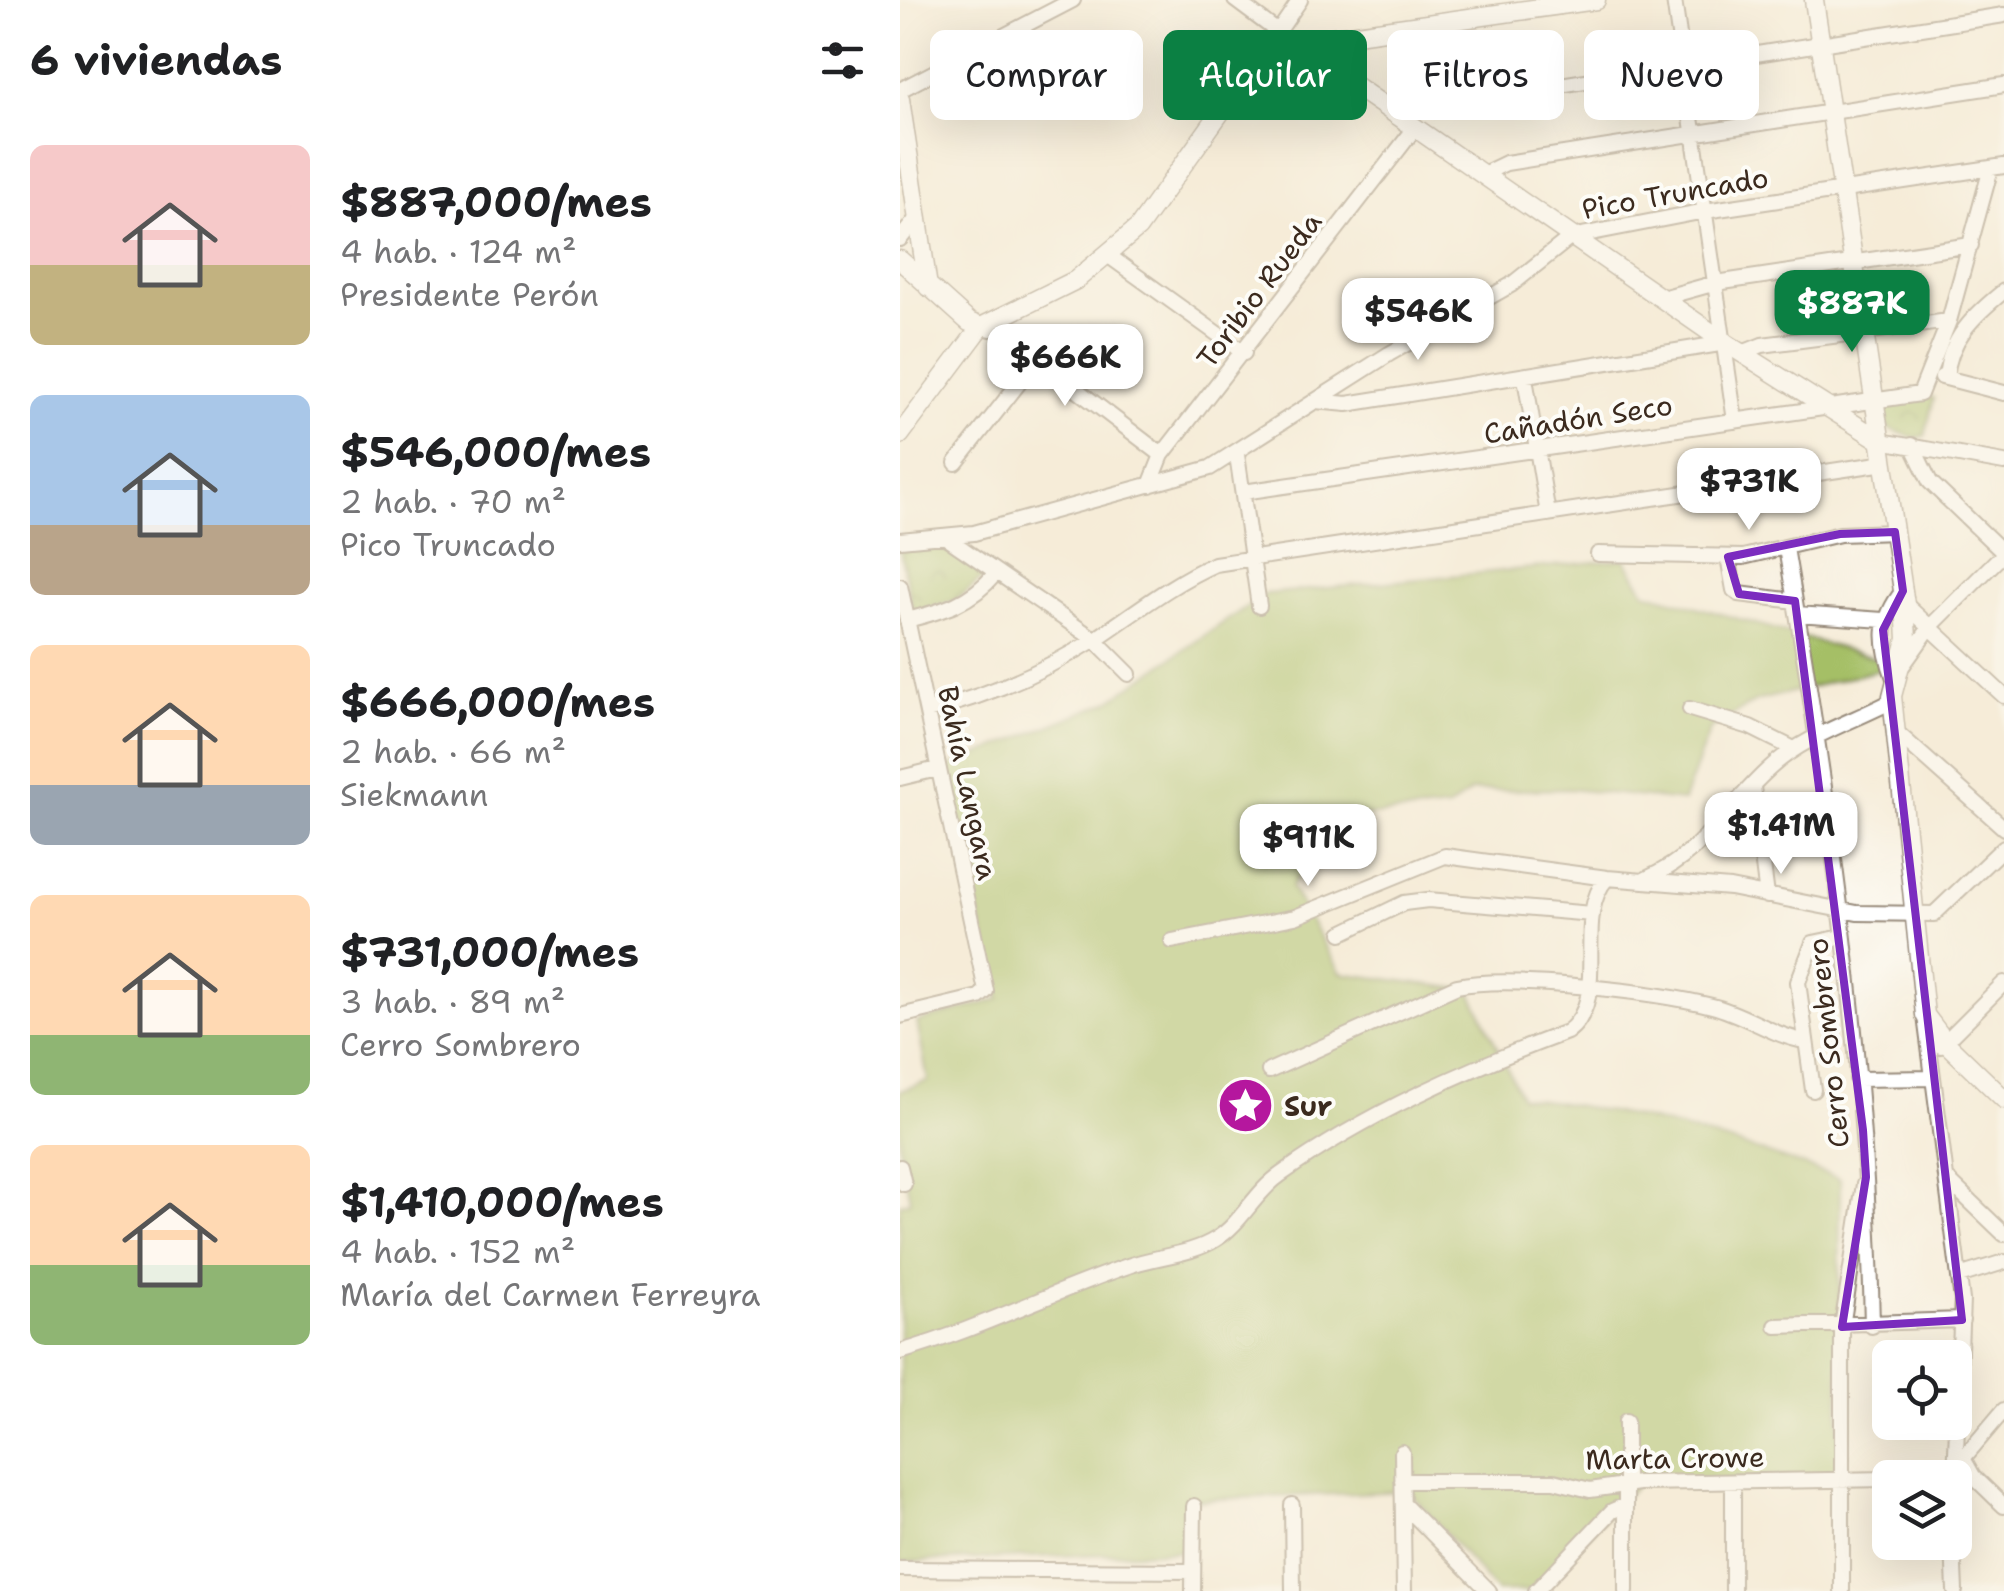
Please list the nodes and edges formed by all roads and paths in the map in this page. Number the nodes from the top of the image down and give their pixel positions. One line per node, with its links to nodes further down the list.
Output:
1 (1072, 0): 17 (street)
2 (1235, 0): 9 (street)
3 (1300, 0): 10 (street)
4 (1596, 0): 7 (street)
5 (1674, 0): 11 (street)
6 (1814, 0): 13 (street)
7 (1564, 2): 12 (street)
8 (2004, 15): 13 (street)
9 (1275, 30)
10 (1279, 30)
11 (1678, 30)
12 (1367, 33)
13 (1820, 44): 14 (street); 20 (street)
14 (1759, 54)
15 (1584, 81): 23 (street)
16 (2004, 85): 20 (street)
17 (900, 90)
18 (1367, 94): 23 (street)
19 (900, 99): 29 (street)
20 (1830, 114): 24 (street); 27 (street)
21 (1216, 120): 33 (street)
22 (1691, 120): 24 (street)
23 (1407, 122): 26 (street); 44 (street, Toribio Rueda)
24 (1694, 136): 26 (street); 28 (street)
25 (1997, 167): 27 (street, Pico Truncado); 32 (street)
26 (1483, 174): 30 (street)
27 (1843, 191): 28 (street, Pico Truncado); 35 (street)
28 (1704, 211): 30 (street, Pico Truncado); 36 (street)
29 (909, 218): 31 (street); 37 (street)
30 (1570, 237): 39 (street); 49 (street, Pico Truncado)
31 (900, 239)
32 (1971, 245): 35 (street); 40 (street)
33 (1109, 256): 41 (street); 44 (street)
34 (900, 260): 37 (street)
35 (1854, 260): 36 (street); 42 (street)
36 (1716, 283): 39 (street); 43 (street)
37 (928, 288): 41 (street)
38 (2004, 291): 46 (street)
39 (1662, 298): 43 (street)
40 (1949, 321): 42 (street); 46 (street)
41 (981, 327): 45 (street); 53 (street)
42 (1865, 331): 43 (street); 50 (street)
43 (1734, 348): 47 (street); 51 (street); 52 (street)
44 (1244, 353): 58 (street, Toribio Rueda)
45 (1037, 360): 58 (street); 59 (street)
46 (1939, 376): 48 (street); 50 (street, Cañadón Seco)
47 (1525, 378): 49 (street); 56 (street)
48 (2004, 394)
49 (1315, 401): 57 (street, Pico Truncado)
50 (1874, 401): 51 (street, Cañadón Seco); 54 (street)
51 (1826, 408): 52 (street, Cañadón Seco); 54 (street)
52 (1735, 421): 56 (street, Cañadón Seco)
53 (900, 435)
54 (1881, 441): 55 (street); 61 (street)
55 (1912, 445): 60 (street); 69 (street)
56 (1537, 450): 63 (street, Cañadón Seco); 64 (street)
57 (1237, 454): 62 (street, Pico Truncado); 63 (street)
58 (1162, 455): 62 (street, Toribio Rueda)
59 (956, 463)
60 (2004, 463)
61 (1885, 464): 64 (street); 65 (street)
62 (1150, 485): 66 (street, Pico Truncado)
63 (1243, 492): 71 (street)
64 (1548, 514): 71 (street)
65 (1894, 532): 68 (street); 75 (street)
66 (944, 536): 67 (street, Pico Truncado); 73 (street)
67 (900, 540)
68 (1786, 548): 72 (street); 77 (street, Cerro Sombrero)
69 (2004, 553): 80 (street)
70 (1598, 554): 72 (street)
71 (1250, 557): 76 (street); 81 (street)
72 (1728, 557): 77 (street)
73 (995, 574): 78 (street); 81 (street)
74 (900, 586): 78 (street, Bahía Langara)
75 (1904, 598): 79 (street); 80 (street); 83 (street)
76 (1260, 606)
77 (1796, 608): 79 (street); 89 (street, Cerro Sombrero)
78 (907, 620): 87 (street, Bahía Langara)
79 (1883, 620): 83 (street)
80 (1932, 626): 83 (street); 84 (street)
81 (1094, 639): 82 (street); 87 (street)
82 (1129, 674)
83 (1894, 678): 85 (street)
84 (2004, 696)
85 (1892, 701): 88 (street); 89 (street)
86 (1690, 709): 90 (street)
87 (927, 711): 91 (street, Bahía Langara)
88 (1894, 730): 94 (street); 101 (street)
89 (1815, 738): 90 (street); 99 (street, Cerro Sombrero)
90 (1794, 749): 93 (street)
91 (937, 769): 92 (street); 107 (street, Bahía Langara)
92 (900, 778)
93 (1753, 787): 97 (street); 98 (street)
94 (2004, 828)
95 (2004, 846): 101 (street)
96 (1607, 878): 97 (street); 100 (street); 104 (street)
97 (1646, 879): 98 (street)
98 (1768, 896): 99 (street)
99 (1841, 911): 101 (street); 103 (street, Cerro Sombrero)
100 (1592, 914): 102 (street); 106 (street)
101 (1913, 914): 109 (street)
102 (1342, 933)
103 (1842, 936): 108 (street); 112 (street, Cerro Sombrero)
104 (1172, 940)
105 (2004, 983): 109 (street)
106 (1587, 989): 108 (street); 110 (street); 126 (street)
107 (900, 1016)
108 (1806, 1042): 113 (street)
109 (1937, 1048): 111 (street); 114 (street)
110 (1268, 1071)
111 (1932, 1078): 112 (street); 117 (street)
112 (1858, 1079): 116 (street, Cerro Sombrero)
113 (1813, 1090)
114 (2004, 1098)
115 (900, 1166): 118 (street)
116 (1866, 1177): 124 (street, Cerro Sombrero); 125 (street, Cerro Sombrero)
117 (1949, 1181): 119 (street); 121 (street)
118 (904, 1184)
119 (2004, 1234)
120 (2004, 1262): 121 (street)
121 (1959, 1276): 122 (street)
122 (1962, 1320): 124 (street); 130 (street)
123 (1776, 1326): 125 (street)
124 (1872, 1326): 125 (street)
125 (1842, 1327): 136 (street, Cerro Sombrero)
126 (900, 1352)
127 (2004, 1410): 131 (street)
128 (1626, 1421): 137 (street)
129 (1402, 1452): 134 (street)
130 (1958, 1460)
131 (1964, 1460)
132 (1972, 1475): 142 (street)
133 (1872, 1480): 136 (street, Marta Crowe)
134 (1402, 1481): 137 (street, Marta Crowe); 138 (street)
135 (1733, 1482): 136 (street, Marta Crowe); 137 (street, Marta Crowe); 152 (street)
136 (1839, 1482): 153 (street, Cerro Sombrero)
137 (1626, 1486): 141 (street)
138 (1403, 1504): 148 (street); 149 (street)
139 (1292, 1505): 147 (street)
140 (1194, 1506): 145 (street)
141 (1626, 1506): 150 (street); 151 (street)
142 (2004, 1506)
143 (1953, 1560): 154 (street)
144 (900, 1569): 145 (street)
145 (1194, 1571): 146 (street)
146 (1193, 1591)
147 (1292, 1591)
148 (1404, 1591)
149 (1488, 1591)
150 (1536, 1591)
151 (1626, 1591)
152 (1733, 1591)
153 (1842, 1591)
154 (1954, 1591)

